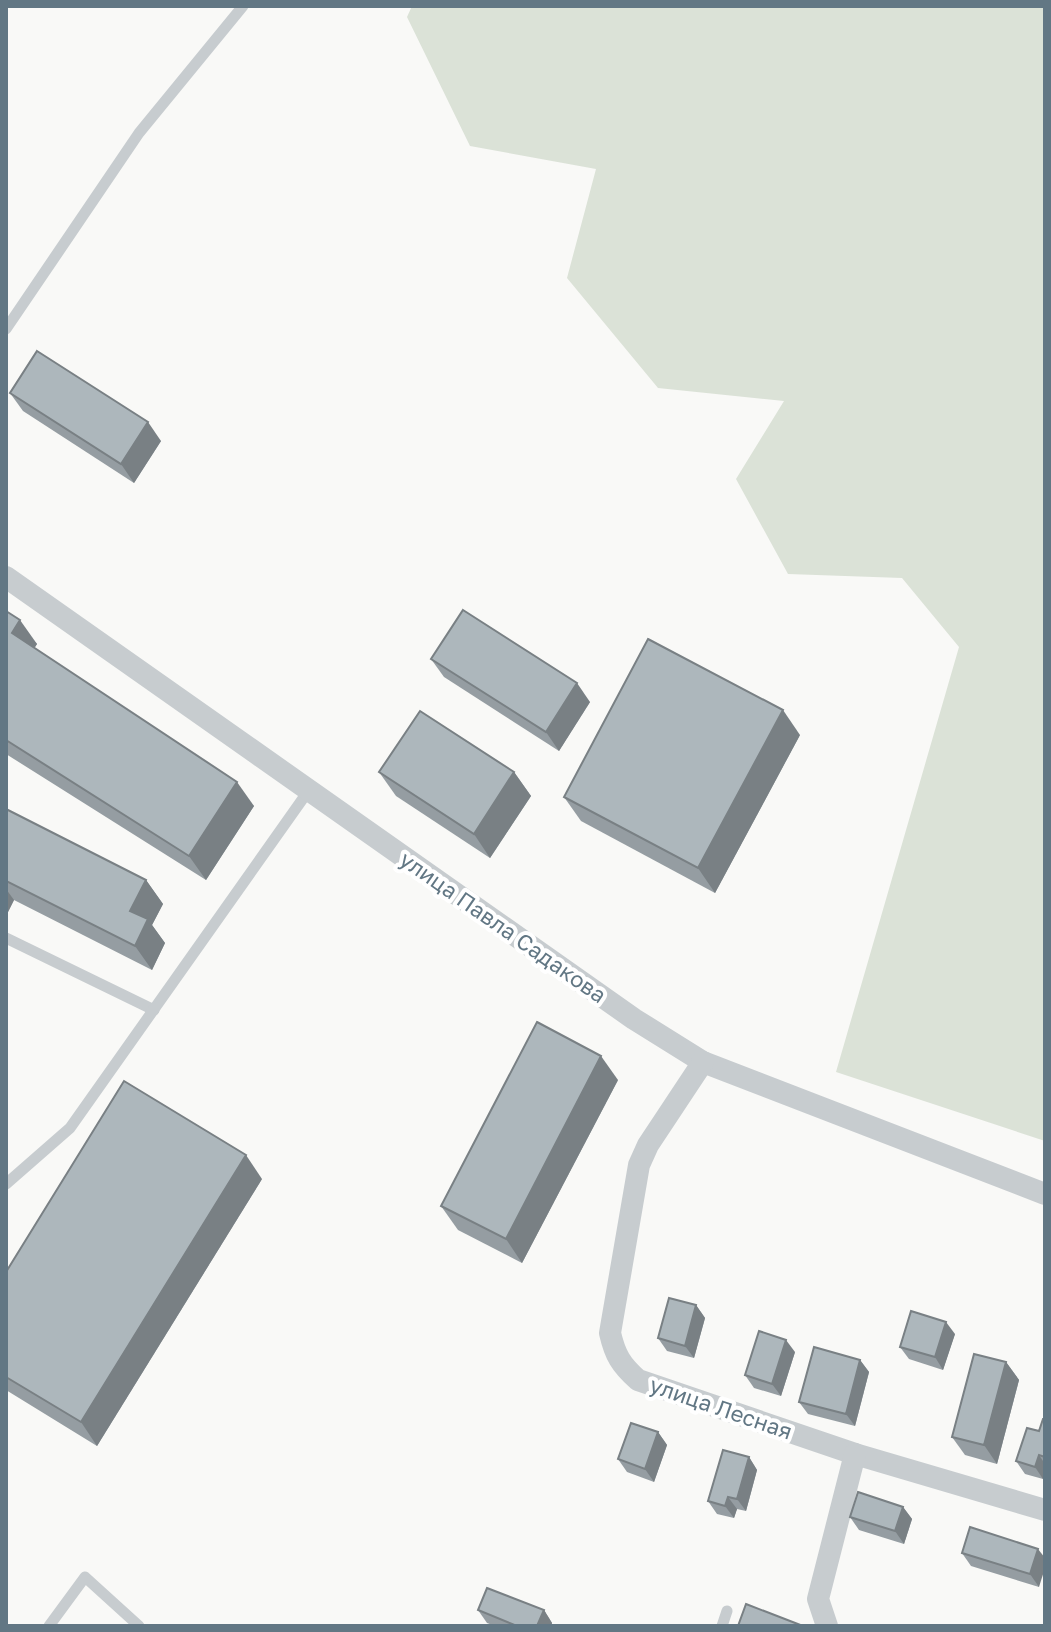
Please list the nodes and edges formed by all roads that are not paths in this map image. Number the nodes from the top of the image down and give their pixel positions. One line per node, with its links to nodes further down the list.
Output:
1 (243, 6): 2 (lane)
2 (6, 329)
3 (6, 577): 4 (street, улица Павла Садакова)
4 (309, 790): 6 (lane); 7 (street, улица Павла Садакова)
5 (6, 938): 6 (lane)
6 (154, 1010): 8 (lane)
7 (703, 1062): 9 (street, улица Павла Садакова); 10 (street, улица Лесная)
8 (6, 1184)
9 (1045, 1194)
10 (855, 1454): 11 (street, улица Лесная); 16 (street)
11 (1045, 1510)
12 (727, 1611): 15 (lane)
13 (49, 1626): 14 (lane)
14 (139, 1626)
15 (722, 1626)
16 (827, 1626)

